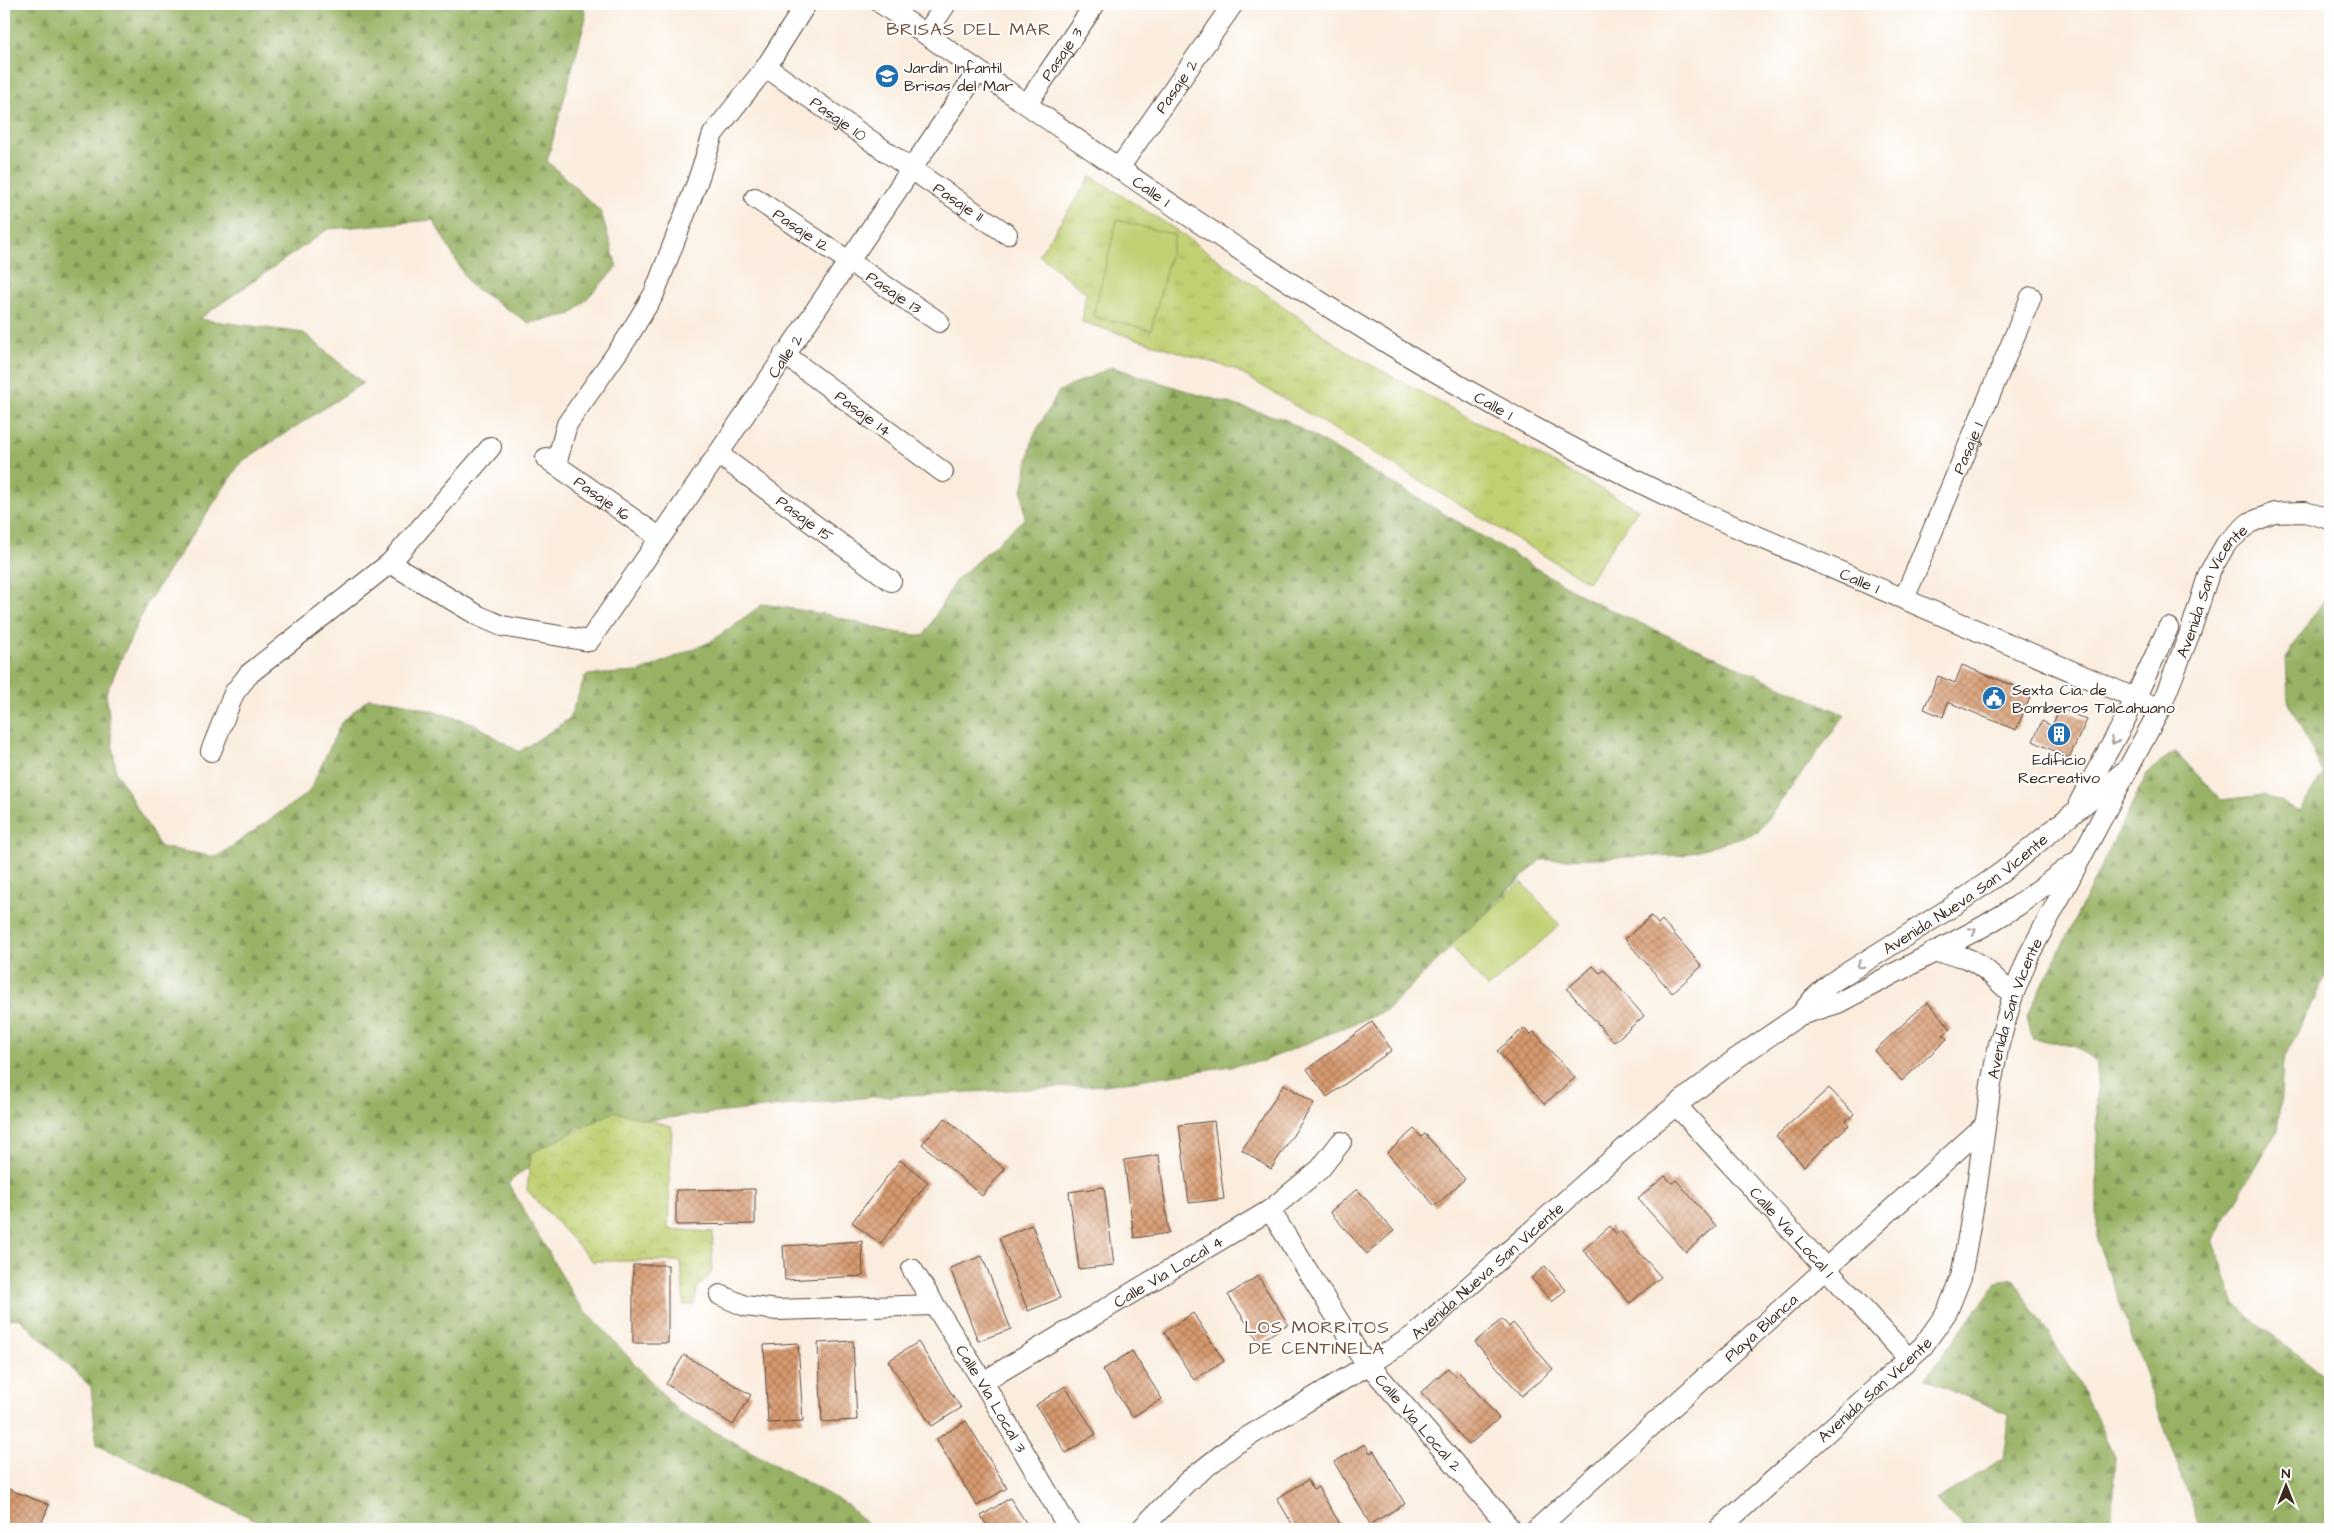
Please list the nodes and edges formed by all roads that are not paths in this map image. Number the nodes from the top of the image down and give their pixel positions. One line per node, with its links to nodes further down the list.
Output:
1 (806, 4): 7 (street)
2 (882, 4): 6 (street, Calle 1)
3 (946, 4): 6 (street)
4 (1095, 4): 9 (street, Pasaje 3)
5 (1233, 4): 10 (street, Pasaje 2)
6 (926, 34): 8 (street, Calle 1)
7 (766, 67): 11 (street, Pasaje 10); 22 (street, Pasaje 16)
8 (978, 71): 9 (street, Calle 1); 11 (street, Calle 2)
9 (1027, 104): 10 (street, Calle 1)
10 (1120, 168): 25 (street, Calle 1)
11 (911, 170): 13 (street, Pasaje 11); 14 (street, Calle 2)
12 (755, 198): 14 (street, Pasaje 12)
13 (1007, 234)
14 (848, 261): 16 (street, Pasaje 13); 17 (street, Calle 2)
15 (2031, 297): 25 (street, Pasaje 1)
16 (940, 322)
17 (784, 354): 19 (street, Calle 2); 20 (street, Pasaje 14)
18 (491, 447): 23 (street)
19 (718, 454): 22 (street, Calle 2); 24 (street, Pasaje 15)
20 (943, 472)
21 (2330, 519): 28 (street, Avenida San Vicente)
22 (659, 537): 23 (street, Calle 2)
23 (390, 563): 29 (street)
24 (891, 582)
25 (1904, 599): 27 (street, Calle 1)
26 (2168, 628): 27 (street)
27 (2136, 698): 28 (street, Calle 1); 31 (street, one-way to 31)
28 (2160, 709): 30 (street, Avenida San Vicente)
29 (211, 751)
30 (2130, 767): 31 (street, Avenida Nueva San Vicente); 32 (street, Avenida San Vicente)
31 (2071, 815): 35 (street, Avenida Nueva San Vicente, one-way to 35)
32 (2080, 858): 33 (street, Avenida Nueva San Vicente, one-way to 32); 34 (street, Avenida San Vicente)
33 (1930, 953): 34 (street); 35 (street, Avenida Nueva San Vicente)
34 (2012, 995): 37 (street, Avenida San Vicente)
35 (1800, 1015): 36 (street, Avenida Nueva San Vicente)
36 (1676, 1105): 40 (street, Calle Via Local 1); 45 (street, Avenida Nueva San Vicente)
37 (1985, 1125): 40 (street, Playa Blanca); 44 (street, Avenida San Vicente)
38 (1341, 1142): 39 (street, Calle Via Local 4)
39 (1270, 1210): 45 (street, Calle Via Local 2); 46 (street, Calle Via Local 4)
40 (1824, 1268): 44 (street, Calle Via Local 1); 50 (street, Playa Blanca)
41 (912, 1269): 43 (street, Calle Via Local 3)
42 (720, 1295): 43 (street)
43 (934, 1304): 46 (street, Calle Via Local 3)
44 (1908, 1359): 51 (street, Avenida San Vicente)
45 (1368, 1366): 48 (street, Avenida Nueva San Vicente); 49 (street, Calle Via Local 2)
46 (983, 1382): 47 (street, Calle Via Local 3)
47 (1069, 1529)
48 (1142, 1529)
49 (1511, 1529)
50 (1537, 1529)
51 (1719, 1529)

